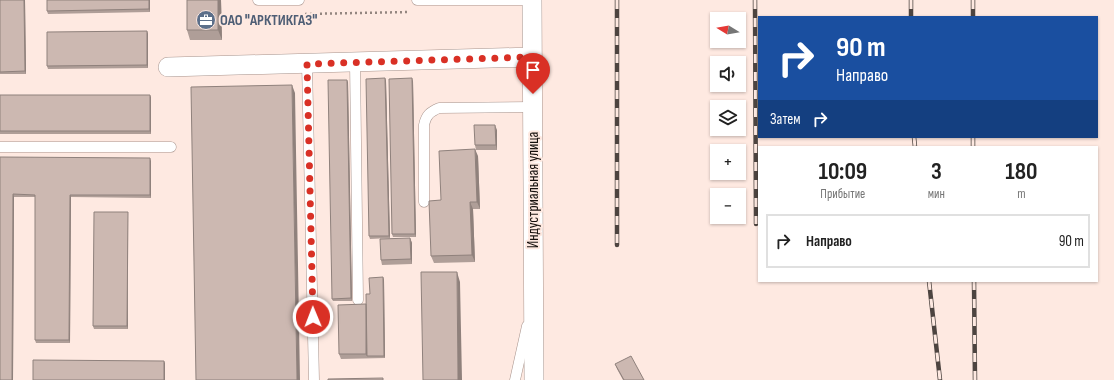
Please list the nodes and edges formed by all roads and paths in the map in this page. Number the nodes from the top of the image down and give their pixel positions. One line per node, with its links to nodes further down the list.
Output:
1 (258, 0): 2 (lane)
2 (299, 0)
3 (417, 0): 4 (lane)
4 (532, 0): 7 (street, Индустриальная улица)
5 (411, 12): 6 (path)
6 (303, 14)
7 (532, 57): 8 (street); 11 (street, Индустриальная улица)
8 (355, 62): 9 (street); 16 (lane)
9 (307, 64): 10 (street); 17 (lane)
10 (168, 67)
11 (533, 107): 14 (lane); 15 (street, Индустриальная улица)
12 (0, 147): 13 (lane)
13 (171, 147)
14 (424, 202)
15 (534, 299): 18 (lane); 19 (street, Индустриальная улица)
16 (358, 300)
17 (314, 380)
18 (514, 380)
19 (534, 380)

